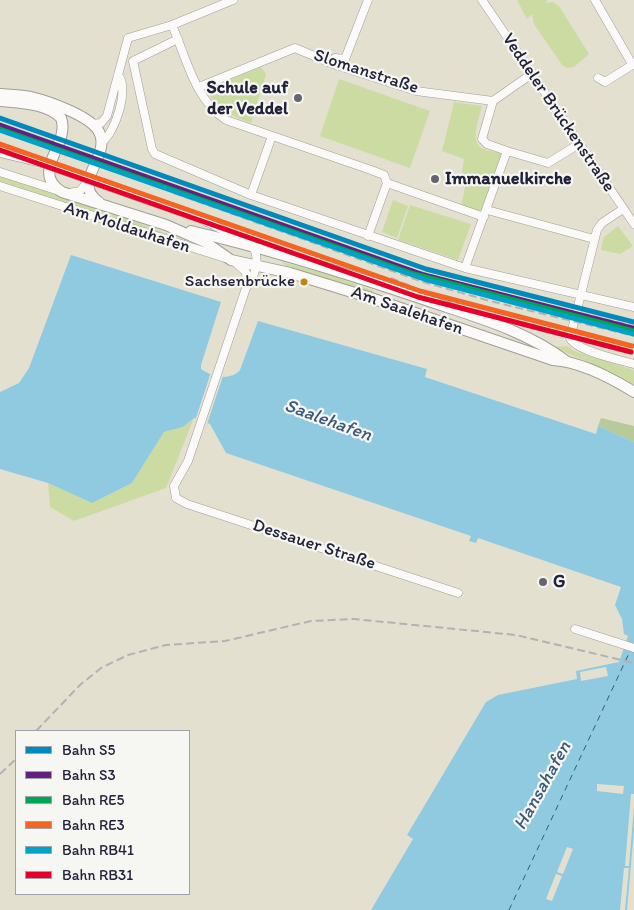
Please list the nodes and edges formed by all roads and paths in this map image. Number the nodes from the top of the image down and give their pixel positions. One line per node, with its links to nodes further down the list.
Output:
1 (233, 0): 5 (street)
2 (368, 0): 7 (street)
3 (482, 0): 9 (street, Veddeler Brückenstraße)
4 (595, 0): 8 (street)
5 (172, 25): 6 (street); 10 (street)
6 (178, 39): 12 (street); 30 (street)
7 (333, 64): 12 (street, Slomanstraße); 15 (street, Slomanstraße)
8 (633, 64): 11 (street)
9 (533, 73): 15 (street); 20 (street, Veddeler Brückenstraße)
10 (118, 75): 16 (street); 19 (street)
11 (598, 78)
12 (199, 87): 18 (street)
13 (0, 94): 16 (main road)
14 (0, 101): 17 (main road)
15 (493, 101): 21 (street)
16 (90, 123): 17 (main road); 19 (main road)
17 (63, 125): 23 (main road)
18 (272, 136): 27 (street); 30 (street)
19 (101, 143): 25 (main road)
20 (579, 144): 21 (street); 32 (street, Veddeler Brückenstraße)
21 (507, 151): 33 (street)
22 (0, 153): 23 (street, Am Moldauhafen)
23 (49, 167): 25 (street, Am Moldauhafen); 26 (street); 29 (main road)
24 (0, 172): 26 (street)
25 (84, 179): 29 (street); 31 (main road); 38 (street, Am Moldauhafen, bridge)
26 (30, 181): 29 (street)
27 (387, 183): 33 (street); 36 (street)
28 (0, 186): 39 (street, Am Moldauhafen)
29 (62, 192): 31 (main road)
30 (251, 195): 36 (street)
31 (102, 204): 35 (main road)
32 (623, 208): 34 (street, Veddeler Brückenstraße); 37 (street)
33 (486, 214): 37 (street); 41 (street)
34 (634, 224)
35 (166, 225): 38 (main road, Am Saalehafen); 39 (main road)
36 (368, 236): 41 (street)
37 (594, 239): 45 (street)
38 (252, 245): 40 (street); 42 (main road, Am Saalehafen)
39 (231, 260): 40 (main road, Am Moldauhafen); 43 (street)
40 (254, 262): 42 (street, Am Saalehafen); 43 (street); 44 (street); 47 (main road, Am Saalehafen)
41 (465, 268): 45 (street)
42 (354, 276): 47 (main road, Am Saalehafen)
43 (247, 278): 44 (street)
44 (246, 288): 50 (street, Dessauer Straße)
45 (580, 295): 46 (street); 48 (street)
46 (634, 307)
47 (566, 361): 49 (main road, Am Saalehafen)
48 (634, 364)
49 (634, 392)
50 (458, 593)
51 (575, 629): 52 (street)
52 (634, 648)

